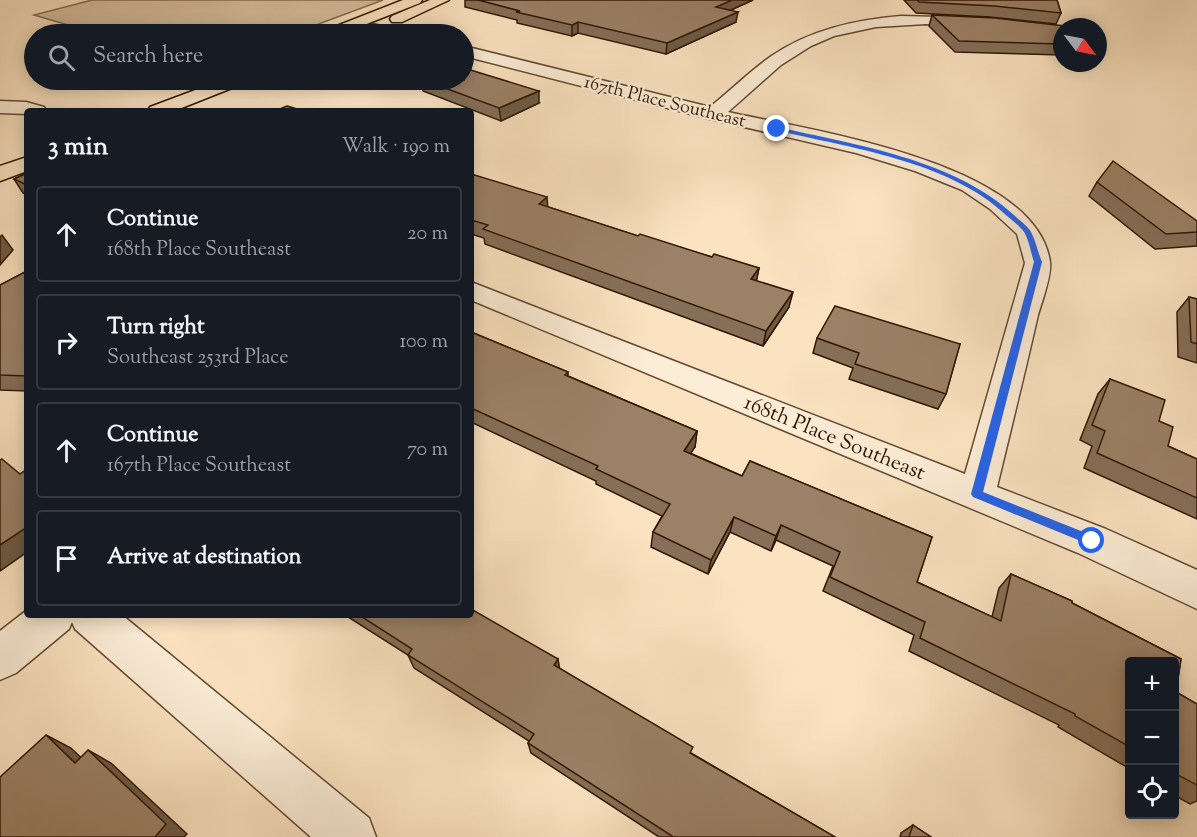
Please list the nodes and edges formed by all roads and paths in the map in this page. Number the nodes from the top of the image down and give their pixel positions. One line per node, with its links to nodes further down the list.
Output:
1 (415, 0): 5 (main road)
2 (442, 0): 6 (main road)
3 (876, 10): 4 (street)
4 (892, 21): 7 (street); 13 (street)
5 (354, 24)
6 (385, 24)
7 (992, 24)
8 (474, 54): 13 (street, 167th Place Southeast)
9 (211, 90): 12 (main road)
10 (0, 107): 11 (street)
11 (26, 108)
12 (165, 108)
13 (714, 114): 17 (street, 167th Place Southeast)
14 (24, 164): 15 (main road)
15 (0, 174)
16 (474, 291): 17 (street, 168th Place Southeast)
17 (977, 494): 18 (street, 168th Place Southeast)
18 (1197, 590)
19 (50, 618): 21 (street)
20 (94, 618): 22 (street)
21 (0, 658)
22 (350, 837)

